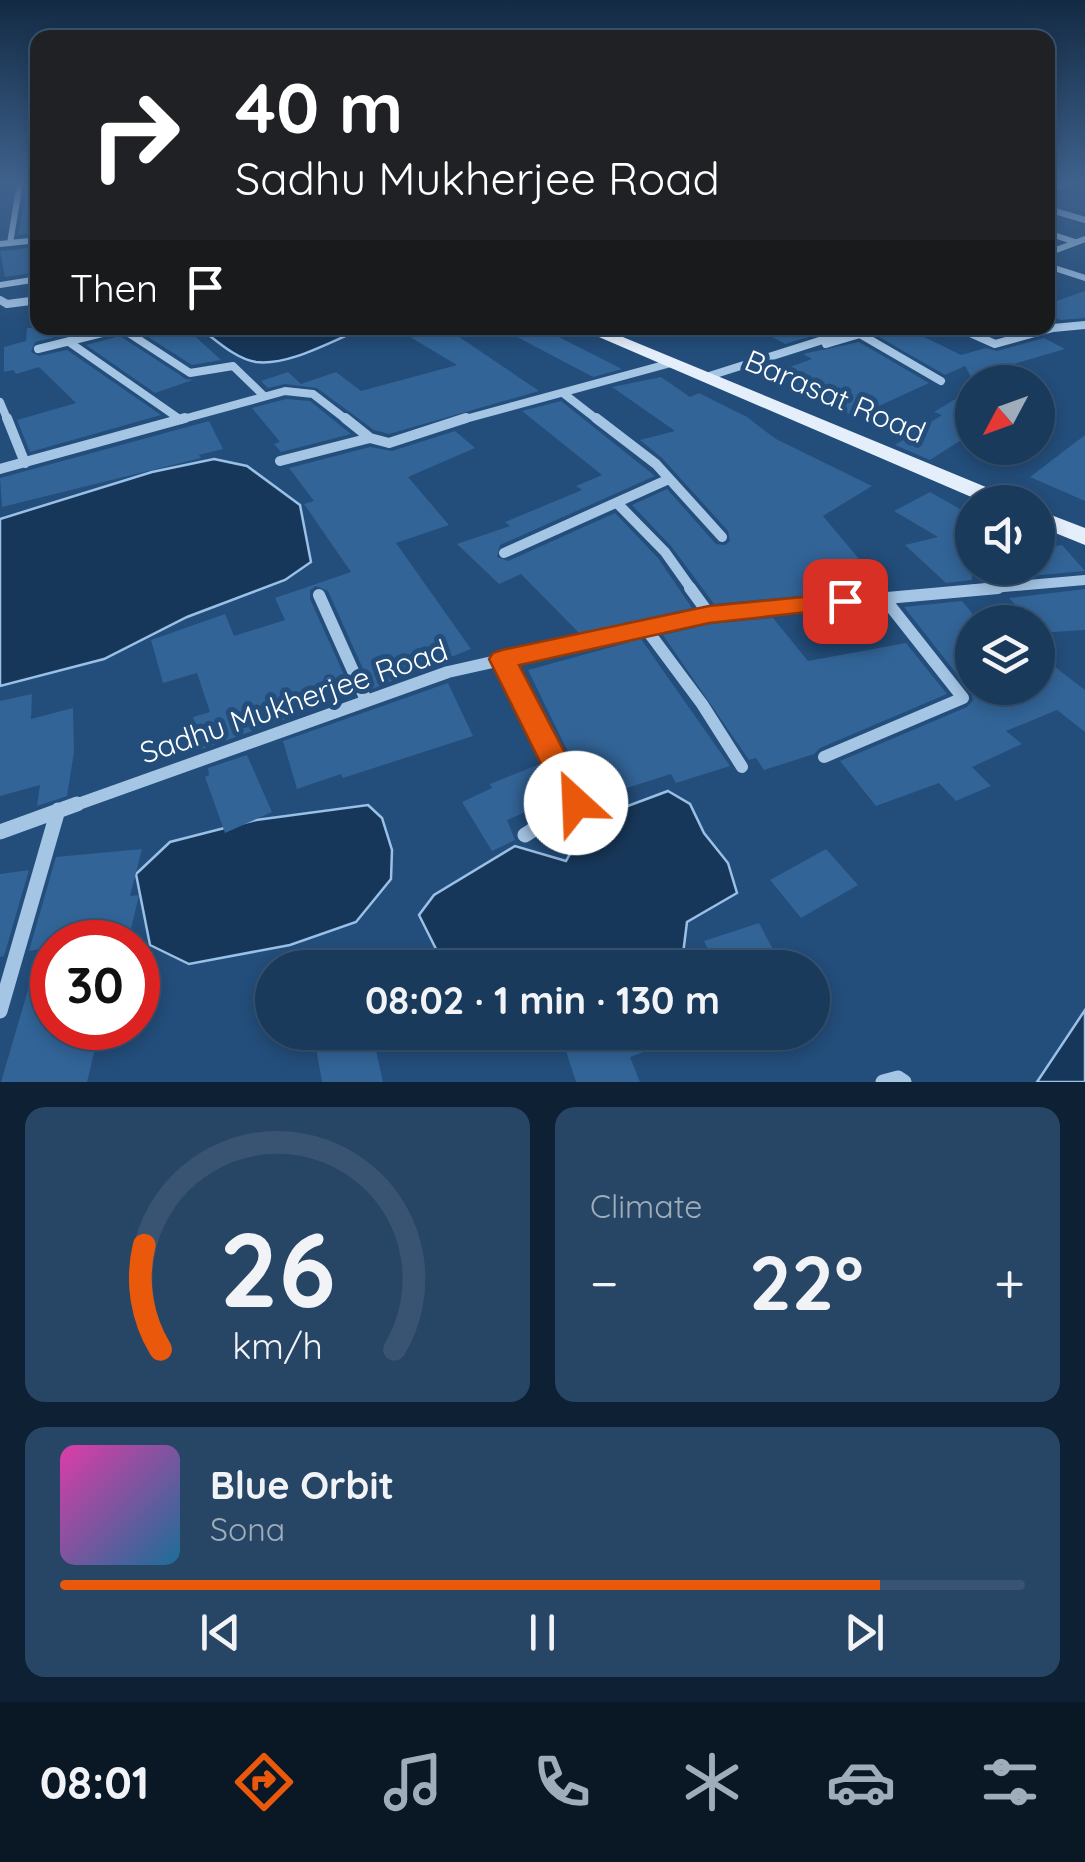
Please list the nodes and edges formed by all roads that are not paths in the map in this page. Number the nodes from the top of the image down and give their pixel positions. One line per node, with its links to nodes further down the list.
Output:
1 (11, 233): 5 (street)
2 (1055, 235): 6 (street)
3 (1085, 239): 6 (street)
4 (30, 241): 5 (street)
5 (10, 242): 7 (street)
6 (1076, 242): 8 (street)
7 (0, 244)
8 (1055, 250)
9 (1055, 268): 10 (street)
10 (1085, 278)
11 (30, 280): 12 (street)
12 (0, 283)
13 (0, 300): 14 (street)
14 (30, 301)
15 (1085, 325): 16 (street)
16 (1055, 328)
17 (96, 335): 28 (street)
18 (133, 335): 34 (street)
19 (604, 335): 30 (main road, Barasat Road)
20 (828, 335): 26 (street)
21 (835, 335): 26 (street)
22 (857, 335): 27 (street)
23 (862, 335): 32 (street)
24 (975, 335): 25 (street)
25 (1028, 335)
26 (832, 337): 27 (street)
27 (819, 340): 31 (street)
28 (69, 342): 29 (street); 36 (street)
29 (38, 349)
30 (671, 362): 31 (main road, Barasat Road); 33 (street)
31 (706, 377): 42 (main road, Barasat Road)
32 (942, 381)
33 (562, 392): 37 (street); 41 (street)
34 (264, 396): 36 (street); 37 (street)
35 (0, 402): 39 (street)
36 (181, 420): 39 (street)
37 (370, 438): 38 (street)
38 (280, 462)
39 (25, 464): 40 (street)
40 (0, 469)
41 (669, 479): 43 (street); 45 (street)
42 (962, 485)
43 (619, 505): 47 (street); 51 (street)
44 (1055, 524): 46 (main road)
45 (722, 537)
46 (1085, 537)
47 (504, 553)
48 (1085, 580): 50 (street, Sadhu Mukherjee Road)
49 (319, 595): 54 (street)
50 (884, 598): 51 (street, Sadhu Mukherjee Road); 55 (street)
51 (709, 614): 52 (street, Sadhu Mukherjee Road)
52 (644, 626): 53 (street, Sadhu Mukherjee Road); 56 (street)
53 (502, 659): 54 (street, Sadhu Mukherjee Road); 59 (street)
54 (366, 700): 57 (street, Sadhu Mukherjee Road)
55 (824, 757)
56 (742, 766)
57 (58, 810): 58 (street, Sadhu Mukherjee Road); 60 (street)
58 (0, 832)
59 (525, 835)
60 (0, 1011)
61 (883, 1082): 62 (street)
62 (904, 1082)

